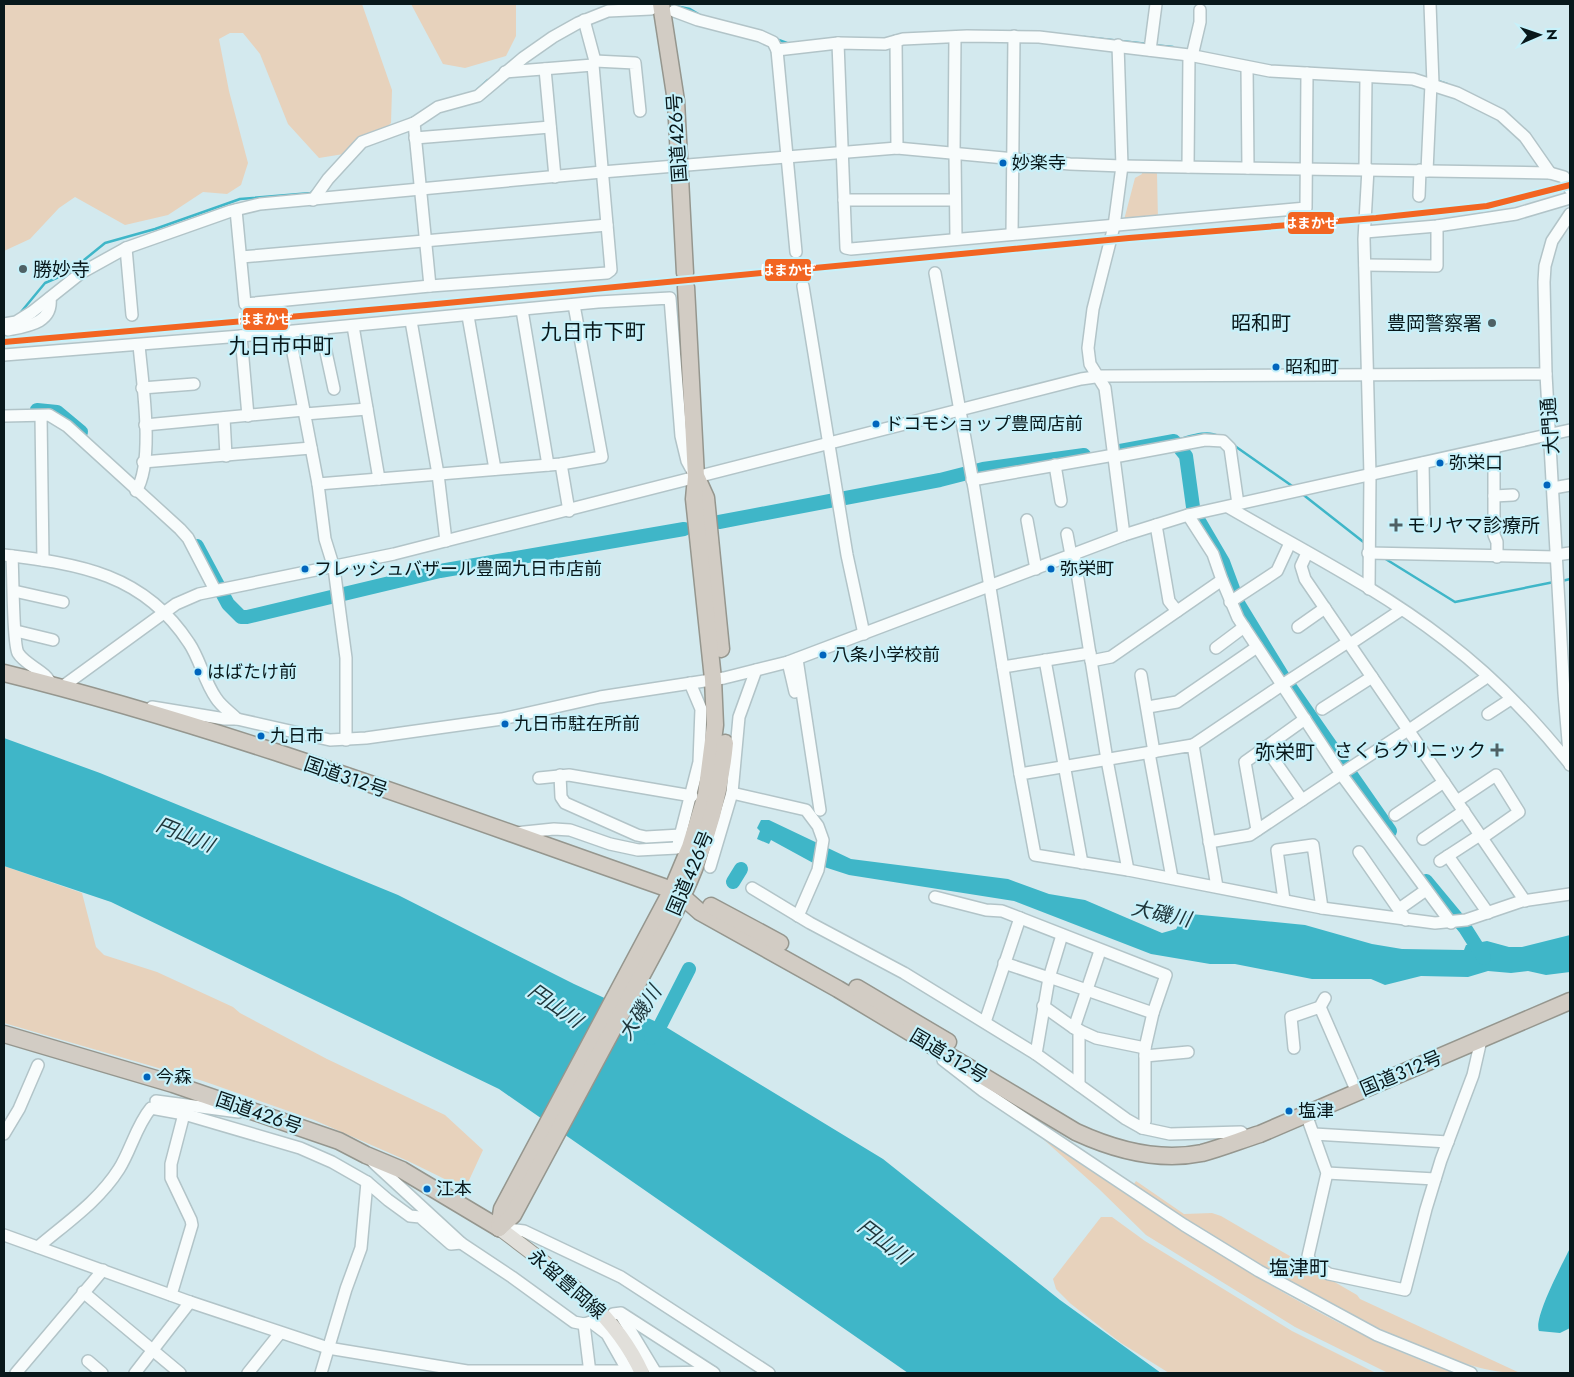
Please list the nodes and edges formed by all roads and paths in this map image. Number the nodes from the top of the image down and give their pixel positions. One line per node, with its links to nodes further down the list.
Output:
1 (1156, 4): 12 (street)
2 (1430, 4): 20 (street)
3 (662, 8): 5 (street); 11 (street); 30 (highway, 国道426号)
4 (1200, 10): 13 (street)
5 (584, 20): 14 (street); 17 (street)
6 (1014, 36): 7 (street); 10 (street); 29 (street)
7 (955, 37): 8 (street); 27 (street)
8 (896, 41): 9 (street); 25 (street)
9 (838, 43): 11 (street); 26 (street)
10 (1118, 45): 12 (street); 31 (street)
11 (777, 50): 28 (street)
12 (1150, 50): 13 (street)
13 (1191, 56): 15 (street); 32 (street)
14 (594, 63): 16 (street); 21 (street); 37 (street)
15 (1247, 67): 18 (street); 33 (street)
16 (545, 69): 17 (street); 23 (street)
17 (505, 72): 22 (street)
18 (1307, 73): 19 (street); 34 (street)
19 (1366, 77): 20 (street); 35 (street)
20 (1432, 84): 36 (street); 38 (street)
21 (640, 111)
22 (414, 123): 24 (street); 44 (street)
23 (550, 127): 24 (street); 39 (street)
24 (415, 138): 41 (street)
25 (897, 148): 26 (street); 27 (street)
26 (842, 151): 28 (street); 45 (street)
27 (954, 154): 29 (street); 46 (street)
28 (788, 156): 30 (street); 57 (street)
29 (1012, 159): 31 (street); 53 (street)
30 (680, 166): 37 (street); 106 (highway, 国道426号)
31 (1122, 166): 32 (street); 50 (street)
32 (1188, 167): 33 (street)
33 (1248, 168): 34 (street)
34 (1306, 169): 35 (street); 50 (street)
35 (1367, 169): 36 (street); 52 (street)
36 (1423, 171): 38 (street); 42 (street)
37 (602, 172): 39 (street); 49 (street)
38 (1550, 172): 40 (street)
39 (555, 177): 41 (street)
40 (1570, 189)
41 (420, 191): 44 (street); 55 (street)
42 (1419, 196)
43 (1570, 198): 51 (street)
44 (313, 200): 47 (street)
45 (844, 200): 46 (street); 54 (street)
46 (955, 200): 54 (street)
47 (236, 210): 56 (street); 58 (street)
48 (1570, 214): 77 (street, 大門通)
49 (607, 225): 55 (street); 61 (street)
50 (1114, 226): 53 (street); 79 (street)
51 (1437, 226): 52 (street); 59 (street)
52 (1365, 232): 59 (street)
53 (1012, 234): 54 (street)
54 (956, 240)
55 (425, 241): 58 (street); 61 (street)
56 (126, 248): 63 (street); 66 (street)
57 (796, 252)
58 (241, 257): 61 (street)
59 (1365, 265): 78 (street)
60 (935, 273): 84 (street)
61 (430, 286)
62 (803, 286): 93 (street)
63 (50, 298): 69 (street); 72 (street)
64 (574, 305): 65 (street); 100 (street); 106 (street)
65 (522, 310): 67 (street); 101 (street)
66 (132, 315)
67 (468, 316): 68 (street); 103 (street)
68 (412, 321): 70 (street); 104 (street)
69 (4, 324)
70 (353, 326): 71 (street); 83 (street)
71 (321, 329): 73 (street); 82 (street)
72 (4, 331)
73 (289, 332): 74 (street); 85 (street)
74 (241, 336): 75 (street); 88 (street)
75 (139, 345): 76 (street); 81 (street)
76 (4, 355)
77 (1546, 374): 78 (street); 92 (street, 大門通)
78 (1368, 375): 79 (street); 105 (street)
79 (1096, 376): 84 (street); 97 (street)
80 (194, 384): 81 (street)
81 (142, 388): 90 (street)
82 (334, 389)
83 (367, 409): 85 (street); 107 (street)
84 (960, 411): 93 (street); 108 (street)
85 (305, 412): 88 (street); 95 (street)
86 (4, 416): 87 (street)
87 (41, 416): 111 (street); 133 (street)
88 (248, 416): 89 (street)
89 (224, 418): 90 (street); 96 (street)
90 (145, 425): 98 (street)
91 (1570, 430): 92 (street)
92 (1550, 434): 94 (street); 112 (street, 大門通)
93 (830, 444): 106 (street); 150 (street)
94 (1494, 447): 99 (street); 114 (street)
95 (311, 448): 96 (street); 109 (street)
96 (226, 456): 98 (street)
97 (1114, 456): 102 (street); 116 (street); 123 (street)
98 (143, 462): 111 (street)
99 (1422, 463): 105 (street); 120 (street)
100 (561, 464): 101 (street); 117 (street)
101 (548, 465): 103 (street)
102 (1055, 465): 108 (street); 115 (street)
103 (495, 469): 104 (street)
104 (438, 474): 107 (street); 124 (street)
105 (1370, 475): 116 (street); 127 (street)
106 (696, 477): 117 (street); 164 (highway, 国道426号)
107 (379, 479): 109 (street)
108 (972, 480): 137 (street)
109 (318, 484): 134 (street)
110 (1570, 485): 112 (street)
111 (138, 487): 138 (street)
112 (1553, 488): 131 (street, 大門通)
113 (1513, 495): 114 (street)
114 (1494, 496): 132 (street)
115 (1062, 501)
116 (1233, 505): 118 (street); 125 (street)
117 (569, 510): 124 (street)
118 (1188, 515): 121 (street); 136 (street)
119 (1027, 520): 135 (street)
120 (1424, 520)
121 (1156, 525): 123 (street); 145 (street)
122 (1067, 534): 129 (street)
123 (1124, 535): 129 (street)
124 (446, 541): 134 (street)
125 (1290, 543): 126 (street); 141 (street)
126 (1307, 553): 139 (street); 143 (street)
127 (1368, 553): 132 (street); 139 (street)
128 (1570, 553): 131 (street)
129 (1073, 555): 135 (street); 155 (street)
130 (8, 556): 133 (street); 140 (street)
131 (1556, 556): 132 (street); 175 (street, 大門通)
132 (1498, 557)
133 (43, 560): 146 (street)
134 (334, 568): 138 (street); 177 (street)
135 (1036, 569): 137 (street)
136 (1222, 580): 141 (street); 145 (street)
137 (990, 586): 150 (street); 158 (street)
138 (220, 589): 146 (street)
139 (1369, 589): 144 (street)
140 (14, 591): 142 (street); 147 (street)
141 (1234, 599): 148 (street)
142 (63, 602)
143 (1325, 608): 149 (street); 152 (street)
144 (1400, 610): 152 (street); 163 (street)
145 (1177, 611): 155 (street)
146 (166, 612): 167 (street); 173 (street)
147 (11, 626): 151 (street); 167 (street)
148 (1244, 627): 153 (street); 154 (street)
149 (1298, 627)
150 (864, 634): 157 (street)
151 (53, 640)
152 (1349, 643): 162 (street); 166 (street)
153 (1216, 648)
154 (1257, 648): 166 (street); 169 (street)
155 (1091, 657): 156 (street); 181 (street)
156 (1045, 660): 158 (street); 183 (street)
157 (793, 661): 159 (street); 193 (street)
158 (1003, 667): 185 (street)
159 (756, 670): 164 (street); 189 (street)
160 (4, 673): 167 (highway, 国道312号)
161 (1141, 675): 169 (street)
162 (1372, 677): 171 (street); 176 (street)
163 (1487, 677): 168 (street); 176 (street)
164 (719, 679): 165 (street); 203 (highway, 国道426号)
165 (690, 683): 177 (street); 190 (street)
166 (1285, 683): 174 (street); 178 (street)
167 (57, 686): 170 (highway, 国道312号)
168 (1511, 698): 172 (street); 182 (street)
169 (1148, 707): 180 (street)
170 (132, 708): 173 (street); 197 (highway, 国道312号)
171 (1322, 709)
172 (1488, 714)
173 (237, 719): 177 (street)
174 (1305, 719): 179 (street); 184 (street)
175 (1568, 719): 182 (street, 大門通)
176 (1408, 730): 184 (street); 188 (street)
177 (346, 740)
178 (1193, 745): 180 (street); 201 (street)
179 (1265, 747): 191 (street); 196 (street)
180 (1151, 752): 181 (street); 206 (street)
181 (1107, 760): 183 (street); 205 (street)
182 (1569, 764)
183 (1065, 767): 185 (street); 204 (street)
184 (1345, 772): 191 (street); 209 (street)
185 (1020, 774): 204 (street)
186 (560, 775): 187 (street); 190 (street); 198 (street)
187 (539, 778)
188 (1444, 782): 192 (street); 195 (street)
189 (732, 793): 203 (street); 218 (street)
190 (692, 796): 198 (street)
191 (1302, 800): 196 (street)
192 (1457, 801): 194 (street); 199 (street)
193 (820, 810)
194 (1464, 811): 199 (street); 200 (street)
195 (1395, 815)
196 (1257, 830): 201 (street)
197 (510, 833): 203 (street); 210 (highway, 国道312号)
198 (681, 835): 203 (street)
199 (1481, 837): 214 (street); 217 (street)
200 (1423, 839)
201 (1209, 842): 207 (street)
202 (1359, 852): 216 (street)
203 (698, 856): 210 (highway, 国道426号)
204 (1082, 863): 205 (street)
205 (1128, 870): 206 (street)
206 (1172, 878): 207 (street)
207 (1217, 887): 213 (street)
208 (752, 888): 218 (street)
209 (1426, 890): 216 (street); 221 (street)
210 (678, 893): 249 (highway, 国道312号); 255 (highway, 国道426号)
211 (1570, 894): 214 (street)
212 (935, 898): 219 (street)
213 (1284, 900): 215 (street); 215 (street)
214 (1525, 901): 217 (street)
215 (1322, 908): 220 (street)
216 (1399, 909): 220 (street)
217 (1488, 913): 221 (street)
218 (798, 916): 230 (street)
219 (1020, 918): 222 (street); 224 (street)
220 (1406, 920): 221 (street)
221 (1451, 923)
222 (1062, 935): 223 (street); 225 (street)
223 (1100, 951): 226 (street); 229 (street)
224 (1004, 963): 225 (street); 230 (street)
225 (1049, 978): 226 (street); 228 (street)
226 (1087, 990): 229 (street); 231 (street)
227 (1570, 1001): 233 (highway, 国道312号)
228 (1042, 1006): 231 (street); 237 (street)
229 (1153, 1013): 235 (street)
230 (985, 1022): 237 (street)
231 (1076, 1029): 235 (street); 240 (street)
232 (4, 1034): 243 (highway, 国道426号)
233 (1481, 1040): 241 (highway, 国道312号); 250 (street)
234 (1294, 1048): 241 (street)
235 (1145, 1052): 236 (street); 246 (street)
236 (1188, 1052)
237 (1036, 1054): 240 (street)
238 (943, 1060): 280 (street)
239 (38, 1065): 247 (street)
240 (1079, 1085): 246 (street)
241 (1357, 1092): 245 (highway, 国道312号)
242 (152, 1108): 243 (street); 244 (street); 258 (street)
243 (247, 1108): 251 (highway, 国道426号)
244 (184, 1114): 254 (street); 261 (street)
245 (1306, 1114): 248 (street); 249 (highway, 国道312号)
246 (1142, 1128): 249 (street)
247 (4, 1134)
248 (1314, 1134): 250 (street); 252 (street)
249 (1239, 1141)
250 (1448, 1142): 253 (street)
251 (366, 1155): 255 (highway, 国道426号); 257 (street)
252 (1327, 1174): 253 (street); 253 (street)
253 (1435, 1179)
254 (367, 1182): 257 (street); 265 (street)
255 (499, 1228): 276 (main road, 永留豊岡線); 279 (street)
256 (6, 1239): 258 (street)
257 (461, 1243): 263 (street)
258 (38, 1247): 259 (street)
259 (102, 1270): 260 (street); 261 (street)
260 (83, 1292): 266 (street); 269 (street)
261 (171, 1295): 262 (street)
262 (190, 1302): 264 (street); 266 (street)
263 (591, 1322): 275 (street); 276 (street)
264 (280, 1333): 265 (street); 273 (street)
265 (328, 1348): 268 (street); 274 (street)
266 (153, 1351): 271 (street); 272 (street)
267 (88, 1361): 270 (street)
268 (467, 1372): 275 (street)
269 (16, 1373)
270 (102, 1373)
271 (135, 1373)
272 (180, 1373)
273 (248, 1373)
274 (321, 1373)
275 (589, 1373): 276 (street)
276 (633, 1373)
277 (656, 1373): 278 (street); 278 (street)
278 (713, 1373)
279 (769, 1373)
280 (1471, 1373)

